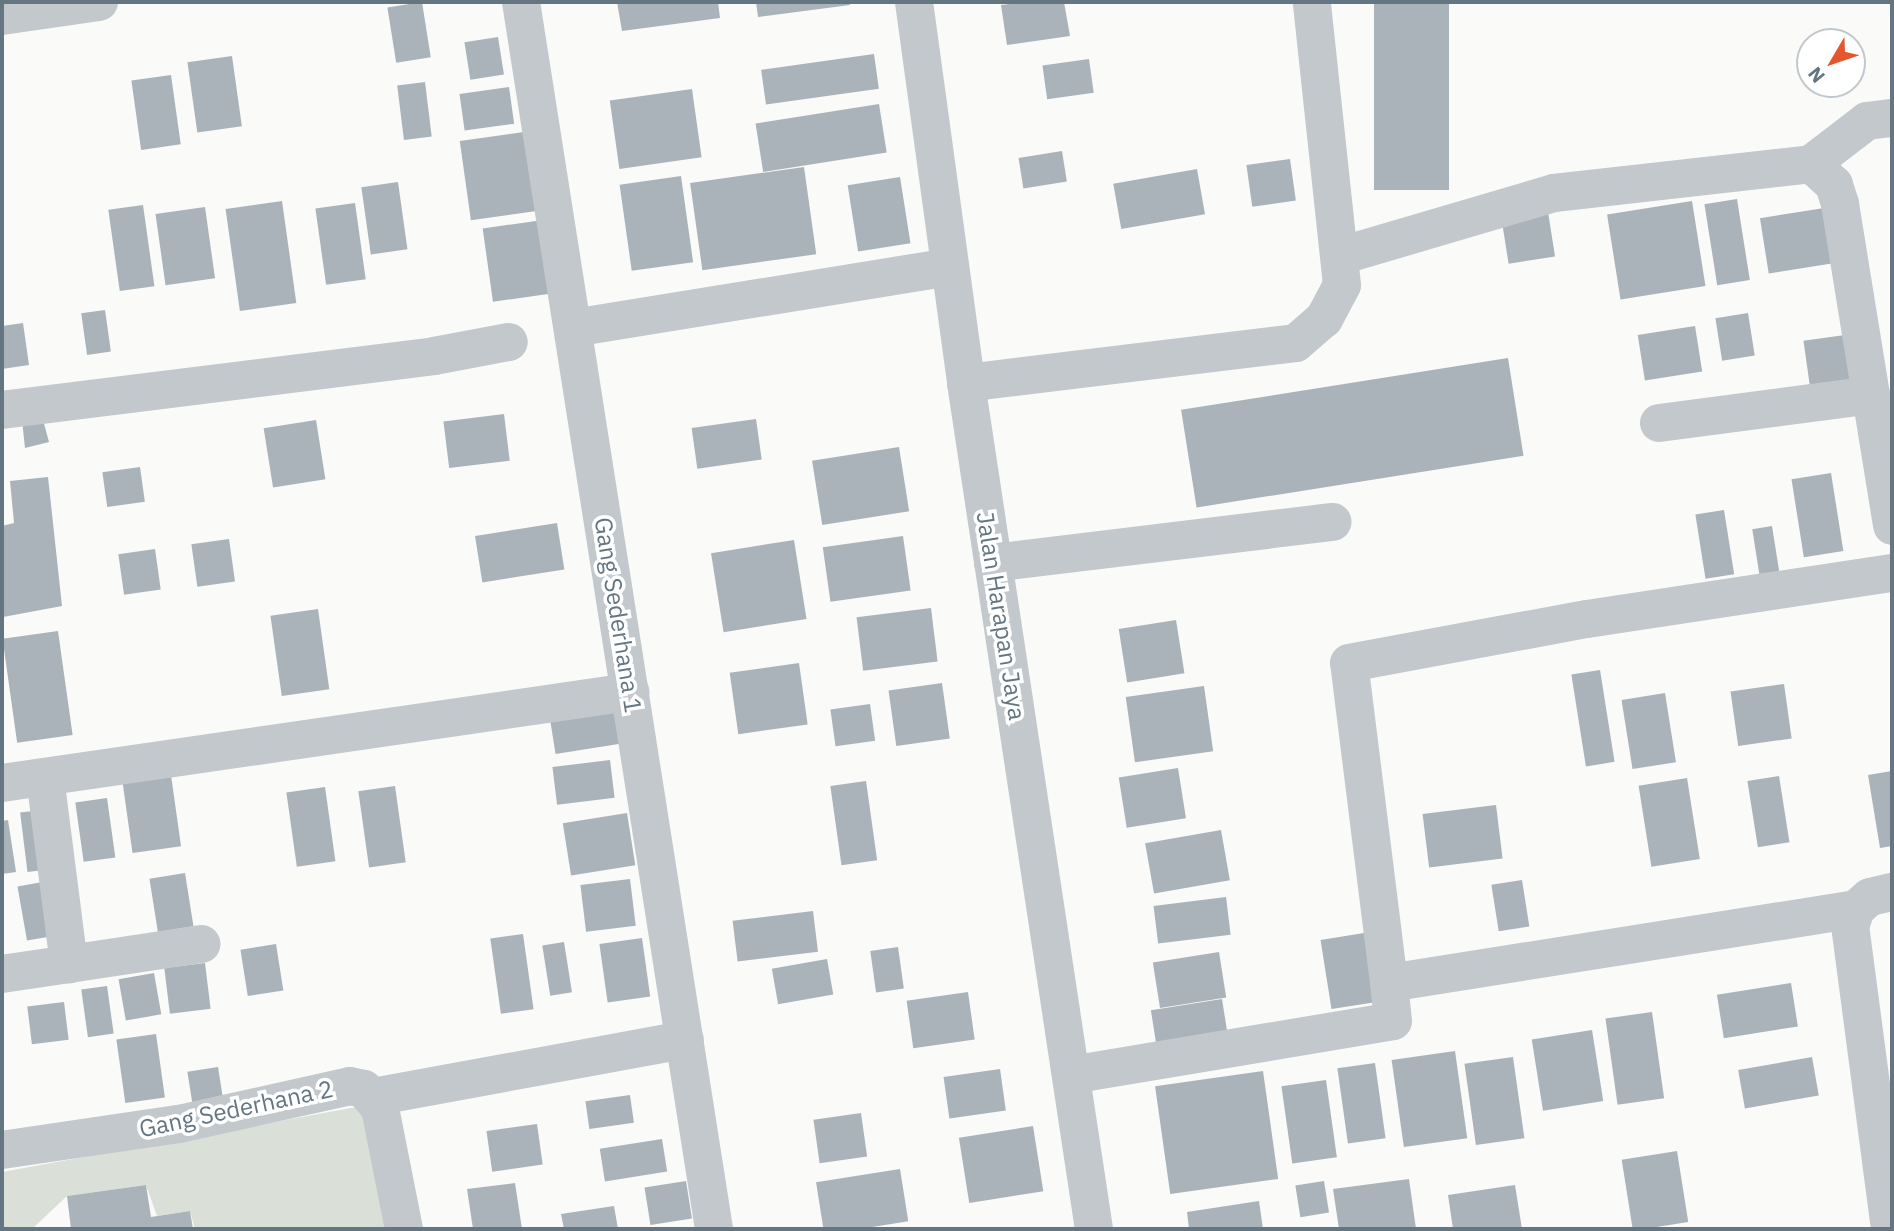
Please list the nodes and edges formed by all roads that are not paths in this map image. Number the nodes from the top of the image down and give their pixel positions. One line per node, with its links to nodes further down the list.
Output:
1 (99, 2): 5 (street)
2 (521, 2): 10 (street, Gang Sederhana 1)
3 (914, 2): 9 (street, Jalan Harapan Jaya)
4 (1312, 2): 8 (street)
5 (2, 16)
6 (1892, 118): 7 (street)
7 (1811, 164): 8 (street); 13 (street)
8 (1340, 256): 12 (street)
9 (950, 267): 10 (street); 12 (street, Jalan Harapan Jaya)
10 (573, 328): 20 (street, Gang Sederhana 1)
11 (509, 342): 14 (street)
12 (966, 383): 18 (street, Jalan Harapan Jaya)
13 (1871, 395): 15 (street); 17 (street)
14 (2, 410)
15 (1659, 423)
16 (1333, 522): 18 (street)
17 (1892, 526)
18 (993, 562): 30 (street, Jalan Harapan Jaya)
19 (1892, 573): 28 (street)
20 (630, 692): 21 (street); 29 (street, Gang Sederhana 1)
21 (45, 777): 22 (street); 26 (street)
22 (2, 783)
23 (1892, 892): 24 (street)
24 (1856, 909): 28 (street); 36 (street)
25 (201, 944): 26 (street)
26 (69, 964): 27 (street)
27 (2, 974)
28 (1389, 983): 30 (street)
29 (685, 1040): 31 (street); 34 (street, Gang Sederhana 1)
30 (1071, 1075): 35 (street, Jalan Harapan Jaya)
31 (373, 1097): 32 (street, Gang Sederhana 2); 33 (street)
32 (2, 1150)
33 (404, 1229)
34 (714, 1229)
35 (1094, 1229)
36 (1891, 1229)

